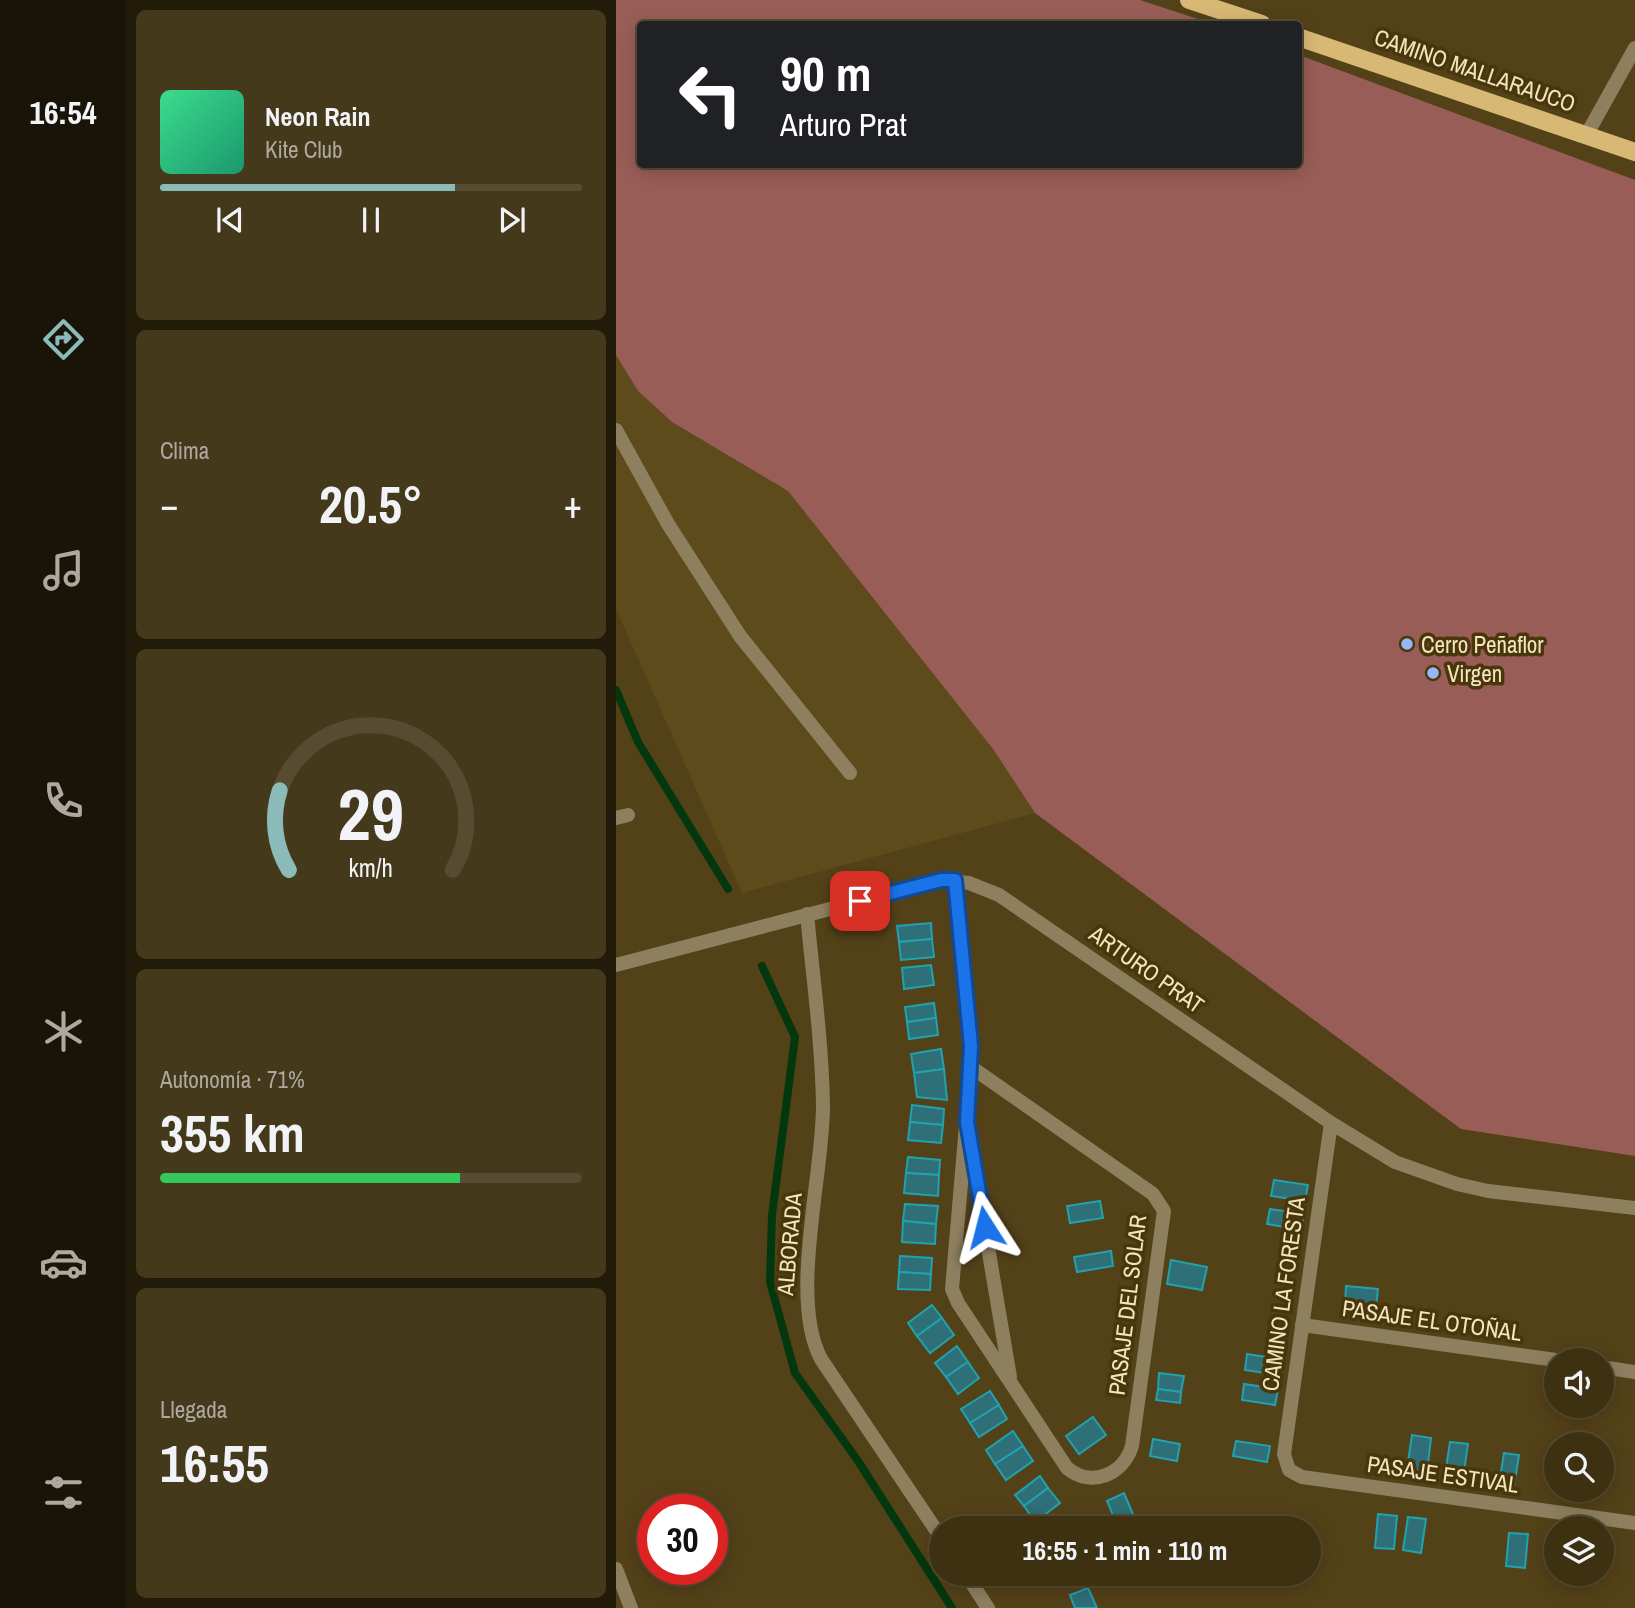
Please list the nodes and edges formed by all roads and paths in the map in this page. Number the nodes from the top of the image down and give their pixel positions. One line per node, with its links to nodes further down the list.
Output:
1 (1189, 0): 2 (main road)
2 (1253, 21)
3 (1302, 38): 5 (main road, CAMINO MALLARAUCO)
4 (1635, 48): 5 (street)
5 (1587, 134): 6 (main road, CAMINO MALLARAUCO)
6 (1635, 152)
7 (616, 430): 8 (street)
8 (850, 774)
9 (955, 880): 10 (street, ARTURO PRAT); 12 (street); 14 (street, ARTURO PRAT)
10 (807, 914): 11 (street, ARTURO PRAT); 22 (street, ALBORADA)
11 (616, 965)
12 (971, 1067): 13 (street); 20 (street, PASAJE DEL SOLAR)
13 (967, 1122): 20 (street); 20 (street)
14 (1331, 1123): 15 (street, ARTURO PRAT); 16 (street, CAMINO LA FORESTA)
15 (1635, 1208)
16 (1302, 1325): 17 (street, PASAJE EL OTOÑAL); 21 (street, CAMINO LA FORESTA)
17 (1544, 1358)
18 (1614, 1369): 19 (street)
19 (1635, 1372)
20 (1011, 1384)
21 (1289, 1470): 23 (street, PASAJE ESTIVAL)
22 (929, 1520)
23 (1635, 1523)
24 (616, 1569): 26 (street)
25 (974, 1586): 27 (street)
26 (631, 1608)
27 (988, 1608)

